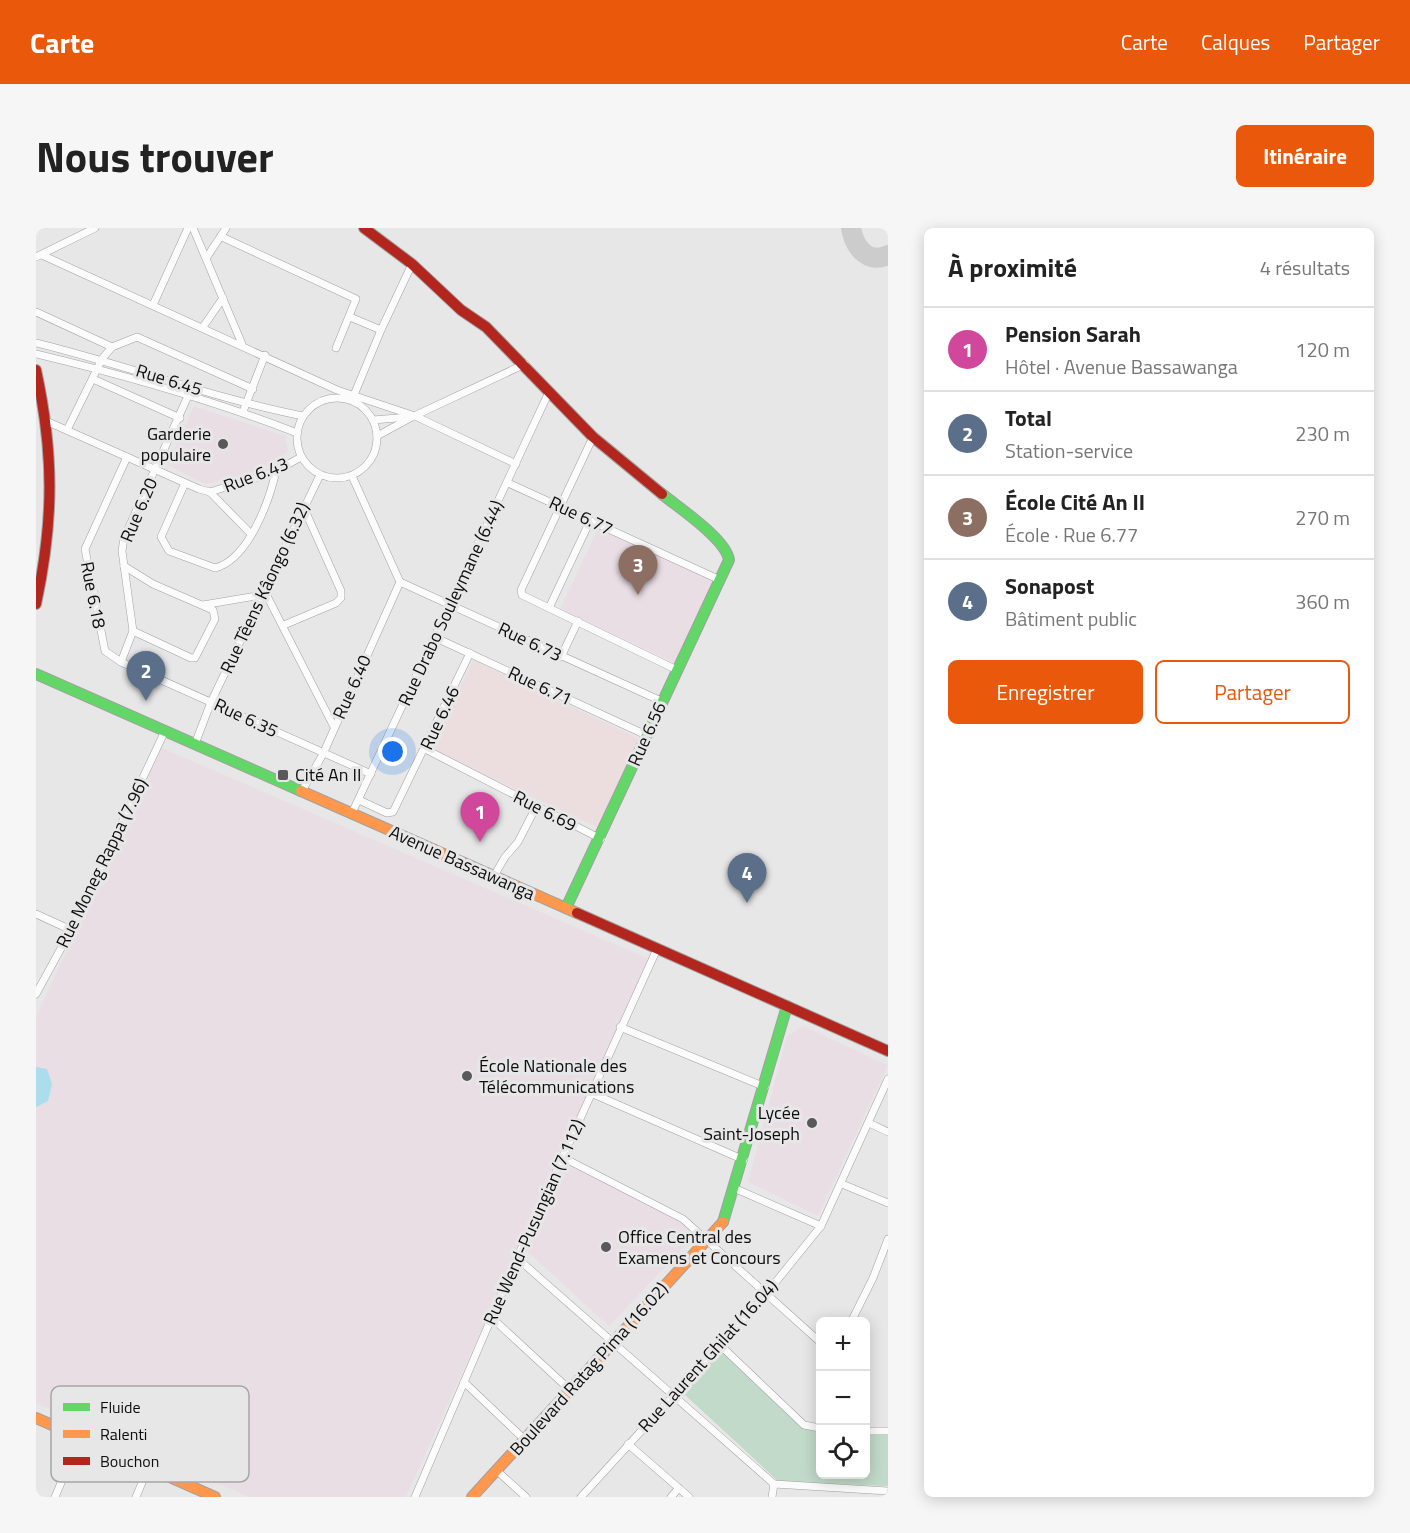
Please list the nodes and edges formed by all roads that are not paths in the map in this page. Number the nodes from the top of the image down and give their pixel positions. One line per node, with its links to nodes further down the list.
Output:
1 (96, 228): 7 (street)
2 (188, 228): 11 (street)
3 (193, 228): 8 (street)
4 (226, 228): 6 (street)
5 (364, 228): 9 (main road)
6 (222, 237): 8 (street); 13 (street)
7 (39, 256): 11 (street)
8 (207, 257): 10 (street)
9 (412, 264): 15 (street); 23 (main road)
10 (223, 298): 14 (street); 17 (street)
11 (153, 304): 14 (street)
12 (36, 312): 18 (street)
13 (350, 317): 15 (street); 19 (street)
14 (203, 327): 17 (street)
15 (381, 330): 33 (street)
16 (36, 343): 22 (street, Rue 6.45)
17 (242, 344): 21 (street)
18 (112, 347): 22 (street); 30 (street)
19 (336, 348)
20 (36, 354): 24 (street, Rue 6.45)
21 (265, 355): 30 (street); 33 (street)
22 (102, 359): 24 (street); 26 (street, Rue 6.45)
23 (525, 364): 31 (main road); 36 (street)
24 (98, 369): 27 (street); 28 (street, Rue 6.45)
25 (36, 370): 39 (main road)
26 (143, 371): 28 (street); 29 (street, Rue 6.45)
27 (93, 379): 37 (street); 40 (street)
28 (141, 382): 32 (street, Rue 6.45)
29 (185, 384): 32 (street, Rue 6.20); 34 (street, Rue 6.45)
30 (253, 389): 34 (street)
31 (549, 392): 43 (main road); 46 (street, Rue Drabo Souleymane (6.44))
32 (186, 395): 34 (street, Rue 6.45); 37 (street, Rue 6.20)
33 (354, 395): 36 (street)
34 (244, 408): 35 (street, Rue 6.45); 41 (street, Rue 6.45)
35 (303, 416): 38 (street); 41 (street)
36 (413, 416): 38 (street); 42 (street); 46 (street)
37 (180, 418): 47 (street, Rue 6.20)
38 (373, 420): 42 (street)
39 (46, 421): 40 (street, Rue 6.43); 62 (main road)
40 (67, 430): 44 (street, Rue 6.43)
41 (297, 433): 45 (street)
42 (377, 436): 50 (street)
43 (593, 437): 55 (street); 59 (main road, Rue 6.56)
44 (127, 457): 47 (street, Rue 6.43); 72 (street, Rue 6.18)
45 (301, 457): 48 (street, Rue 6.43); 49 (street)
46 (516, 464): 52 (street, Rue Drabo Souleymane (6.44))
47 (155, 470): 51 (street, Rue 6.43); 58 (street, Rue 6.20)
48 (276, 471): 53 (street, Rue 6.43); 57 (street)
49 (320, 475): 50 (street); 54 (street, Rue Têens Kâongo (6.32))
50 (352, 476): 60 (street)
51 (185, 483): 53 (street, Rue 6.43); 57 (street)
52 (508, 483): 55 (street, Rue 6.77); 64 (street, Rue Drabo Souleymane (6.44))
53 (210, 492): 57 (street)
54 (303, 506): 61 (street, Rue Têens Kâongo (6.32)); 67 (street)
55 (562, 507): 56 (street, Rue 6.77); 65 (street)
56 (590, 520): 59 (street, Rue 6.77); 65 (street)
57 (251, 534)
58 (124, 566): 63 (street); 68 (street, Rue 6.20)
59 (720, 580): 73 (main road, Rue 6.56)
60 (400, 582): 64 (street, Rue 6.73); 77 (street, Rue 6.40)
61 (263, 592): 63 (street); 67 (street); 76 (street, Rue Têens Kâongo (6.32))
62 (36, 604)
63 (200, 605): 68 (street)
64 (449, 605): 69 (street, Rue Drabo Souleymane (6.44)); 71 (street, Rue 6.73)
65 (549, 608): 66 (street)
66 (578, 621): 71 (street); 73 (street)
67 (284, 625): 77 (street)
68 (134, 631): 72 (street)
69 (434, 637): 70 (street, Rue 6.71); 83 (street, Rue Drabo Souleymane (6.44))
70 (470, 653): 79 (street, Rue 6.71); 81 (street, Rue 6.46)
71 (561, 657): 75 (street, Rue 6.73)
72 (121, 663): 76 (street, Rue 6.35)
73 (677, 670): 75 (main road, Rue 6.56)
74 (36, 674): 78 (main road, Avenue Bassawanga)
75 (661, 701): 79 (main road, Rue 6.56)
76 (211, 702): 80 (street, Rue Têens Kâongo (6.32)); 82 (street, Rue 6.35)
77 (334, 727): 82 (street, Rue 6.40)
78 (165, 731): 80 (main road, Avenue Bassawanga); 92 (street, Rue Moneg Rappa (7.96))
79 (646, 735): 88 (main road, Rue 6.56)
80 (195, 744): 84 (main road, Avenue Bassawanga)
81 (425, 749): 85 (street, Rue 6.46); 86 (street, Rue 6.69)
82 (323, 754): 83 (street, Rue 6.35); 84 (street, Rue 6.40)
83 (371, 774): 85 (street, Rue Drabo Souleymane (6.44))
84 (302, 791): 87 (main road, Avenue Bassawanga)
85 (358, 800): 87 (street, Rue Drabo Souleymane (6.44))
86 (536, 807): 88 (street, Rue 6.69); 89 (street)
87 (352, 813): 89 (main road, Avenue Bassawanga)
88 (601, 838): 90 (main road, Rue 6.56)
89 (494, 876): 90 (main road, Avenue Bassawanga)
90 (566, 908): 93 (main road, Avenue Bassawanga)
91 (36, 914): 92 (street)
92 (71, 930): 94 (street, Rue Moneg Rappa (7.96))
93 (657, 949): 96 (main road, Avenue Bassawanga); 97 (street, Rue Wend-Pusungian (7.112))
94 (38, 985): 95 (street, Rue Moneg Rappa (7.96))
95 (36, 994)
96 (787, 1006): 98 (main road, Avenue Bassawanga); 100 (main road, Boulevard Ratag Pima (16.02))
97 (620, 1026): 100 (street); 101 (street, Rue Wend-Pusungian (7.112))
98 (888, 1051)
99 (888, 1078): 102 (street, Rue Laurent Ghilat (16.04))
100 (765, 1087): 105 (main road, Boulevard Ratag Pima (16.02))
101 (591, 1093): 104 (street, Rue Wend-Pusungian (7.112)); 105 (street)
102 (869, 1124): 103 (street); 106 (street, Rue Laurent Ghilat (16.04))
103 (888, 1132)
104 (562, 1157): 111 (street); 112 (street, Rue Wend-Pusungian (7.112))
105 (744, 1160): 107 (main road, Boulevard Ratag Pima (16.02))
106 (842, 1184): 108 (street); 109 (street, Rue Laurent Ghilat (16.04))
107 (736, 1189): 109 (street); 111 (main road, Boulevard Ratag Pima (16.02))
108 (888, 1203)
109 (821, 1226): 113 (street, Rue Laurent Ghilat (16.04))
110 (888, 1239): 114 (street)
111 (707, 1241): 113 (street); 117 (main road, Boulevard Ratag Pima (16.02))
112 (517, 1258): 115 (street, Rue Wend-Pusungian (7.112)); 117 (street)
113 (766, 1294): 116 (street); 118 (street, Rue Laurent Ghilat (16.04))
114 (854, 1317)
115 (492, 1318): 119 (street, Rue Wend-Pusungian (7.112)); 120 (street)
116 (816, 1338)
117 (615, 1342): 120 (main road, Boulevard Ratag Pima (16.02)); 121 (street)
118 (719, 1344): 121 (street, Rue Laurent Ghilat (16.04)); 124 (street)
119 (464, 1382): 127 (street); 140 (street, Rue Wend-Pusungian (7.112))
120 (570, 1390): 127 (main road, Boulevard Ratag Pima (16.02))
121 (672, 1394): 128 (street, Rue Laurent Ghilat (16.04)); 133 (street)
122 (36, 1418): 123 (main road)
123 (51, 1425)
124 (816, 1427)
125 (870, 1431): 126 (street)
126 (888, 1431)
127 (525, 1440): 129 (main road, Boulevard Ratag Pima (16.02))
128 (628, 1444): 134 (street); 143 (street, Rue Laurent Ghilat (16.04))
129 (496, 1470): 141 (main road, Boulevard Ratag Pima (16.02)); 142 (street)
130 (61, 1482): 137 (street)
131 (142, 1482): 138 (street)
132 (180, 1482): 139 (main road)
133 (774, 1484): 136 (street); 146 (street)
134 (679, 1488): 144 (street); 145 (street)
135 (888, 1491): 136 (street)
136 (851, 1493)
137 (55, 1497)
138 (136, 1497)
139 (215, 1497)
140 (415, 1497)
141 (472, 1497)
142 (526, 1497)
143 (580, 1497)
144 (671, 1497)
145 (689, 1497)
146 (772, 1497)

